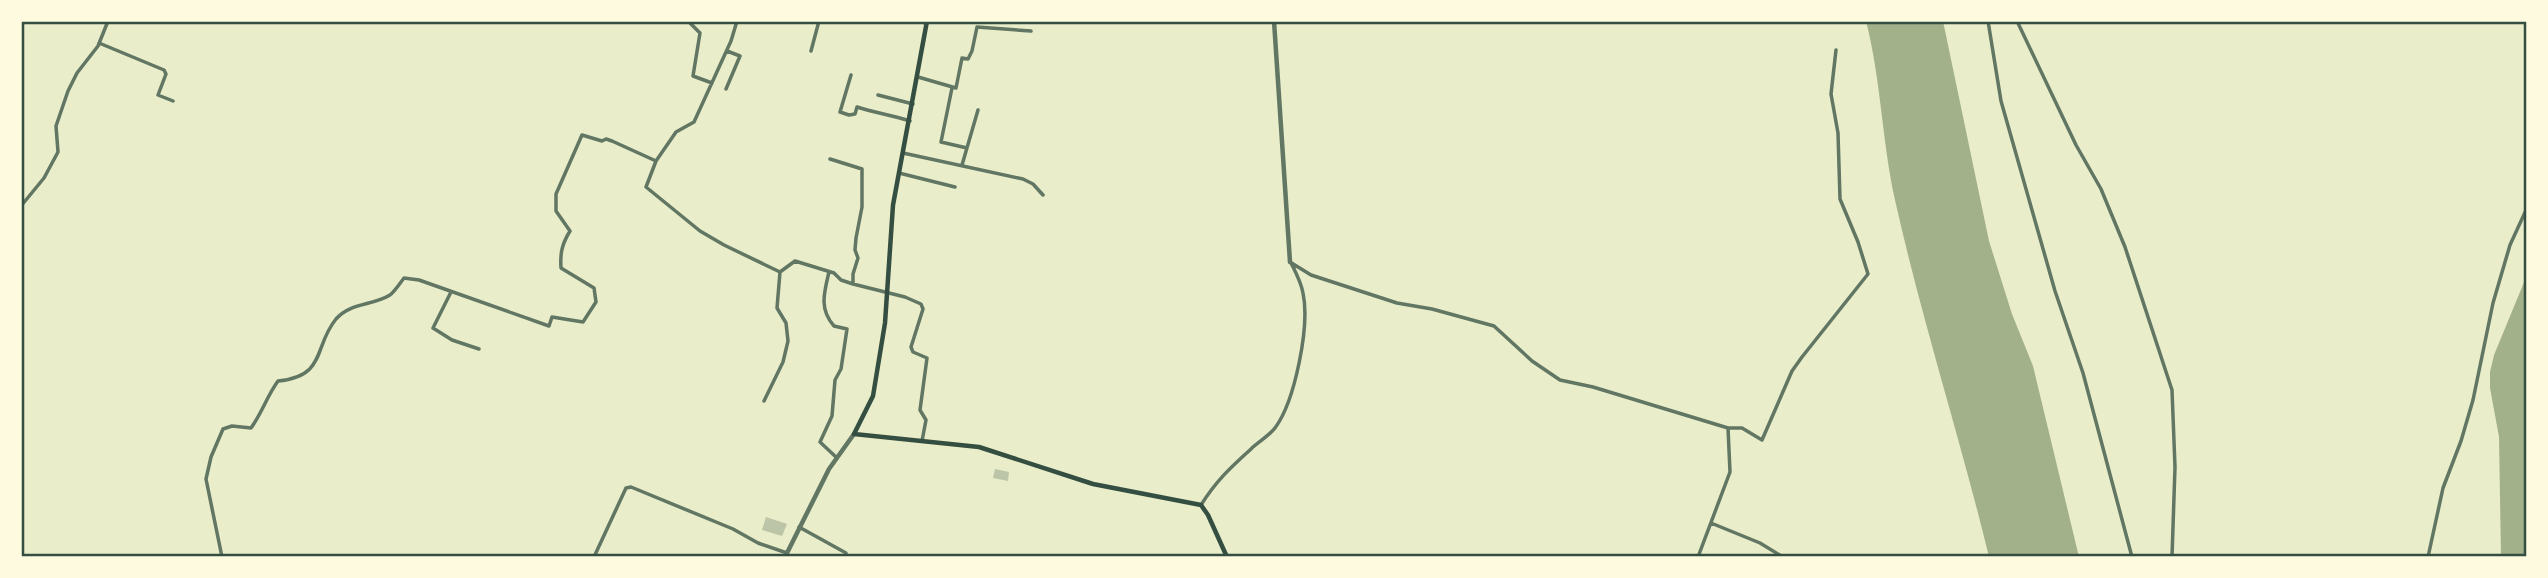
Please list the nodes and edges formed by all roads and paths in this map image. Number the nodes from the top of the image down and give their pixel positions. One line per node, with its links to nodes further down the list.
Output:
1 (108, 21): 11 (street)
2 (688, 21): 17 (street)
3 (737, 21): 13 (street)
4 (819, 21): 14 (street)
5 (917, 21): 9 (street)
6 (1275, 21): 35 (street)
7 (1988, 21): 57 (street)
8 (2017, 21): 58 (street)
9 (927, 22): 16 (main road)
10 (1031, 31): 18 (street)
11 (99, 43): 21 (street); 33 (street)
12 (1836, 50): 43 (street)
13 (726, 51): 17 (street); 19 (street)
14 (811, 51)
15 (851, 75): 24 (street)
16 (918, 77): 18 (street); 22 (main road)
17 (712, 83): 28 (street)
18 (952, 88): 25 (street)
19 (726, 89)
20 (878, 94): 22 (street)
21 (173, 101)
22 (913, 104): 24 (main road)
23 (978, 110): 25 (street)
24 (910, 121): 26 (main road)
25 (967, 148): 29 (street)
26 (903, 153): 29 (street); 30 (main road)
27 (830, 159): 38 (street)
28 (656, 161): 36 (street); 39 (street)
29 (962, 164): 32 (street)
30 (900, 173): 31 (street); 40 (main road)
31 (955, 187)
32 (1043, 195)
33 (21, 206)
34 (2527, 208): 59 (street)
35 (1290, 261): 43 (street); 47 (street)
36 (780, 272): 37 (street); 42 (street)
37 (829, 272): 38 (street); 46 (street)
38 (853, 284): 40 (street)
39 (451, 292): 41 (street); 51 (street)
40 (887, 292): 44 (main road); 45 (street)
41 (479, 349)
42 (764, 401)
43 (1728, 428): 48 (street)
44 (854, 434): 45 (main road); 46 (street)
45 (922, 441): 47 (main road)
46 (837, 458): 49 (street)
47 (1201, 505): 54 (main road)
48 (1711, 523): 55 (street); 56 (street)
49 (799, 527): 50 (street); 53 (street)
50 (786, 555): 52 (street)
51 (222, 557)
52 (594, 557)
53 (846, 557)
54 (1227, 557)
55 (1698, 557)
56 (1783, 557)
57 (2132, 557)
58 (2172, 557)
59 (2428, 557)

